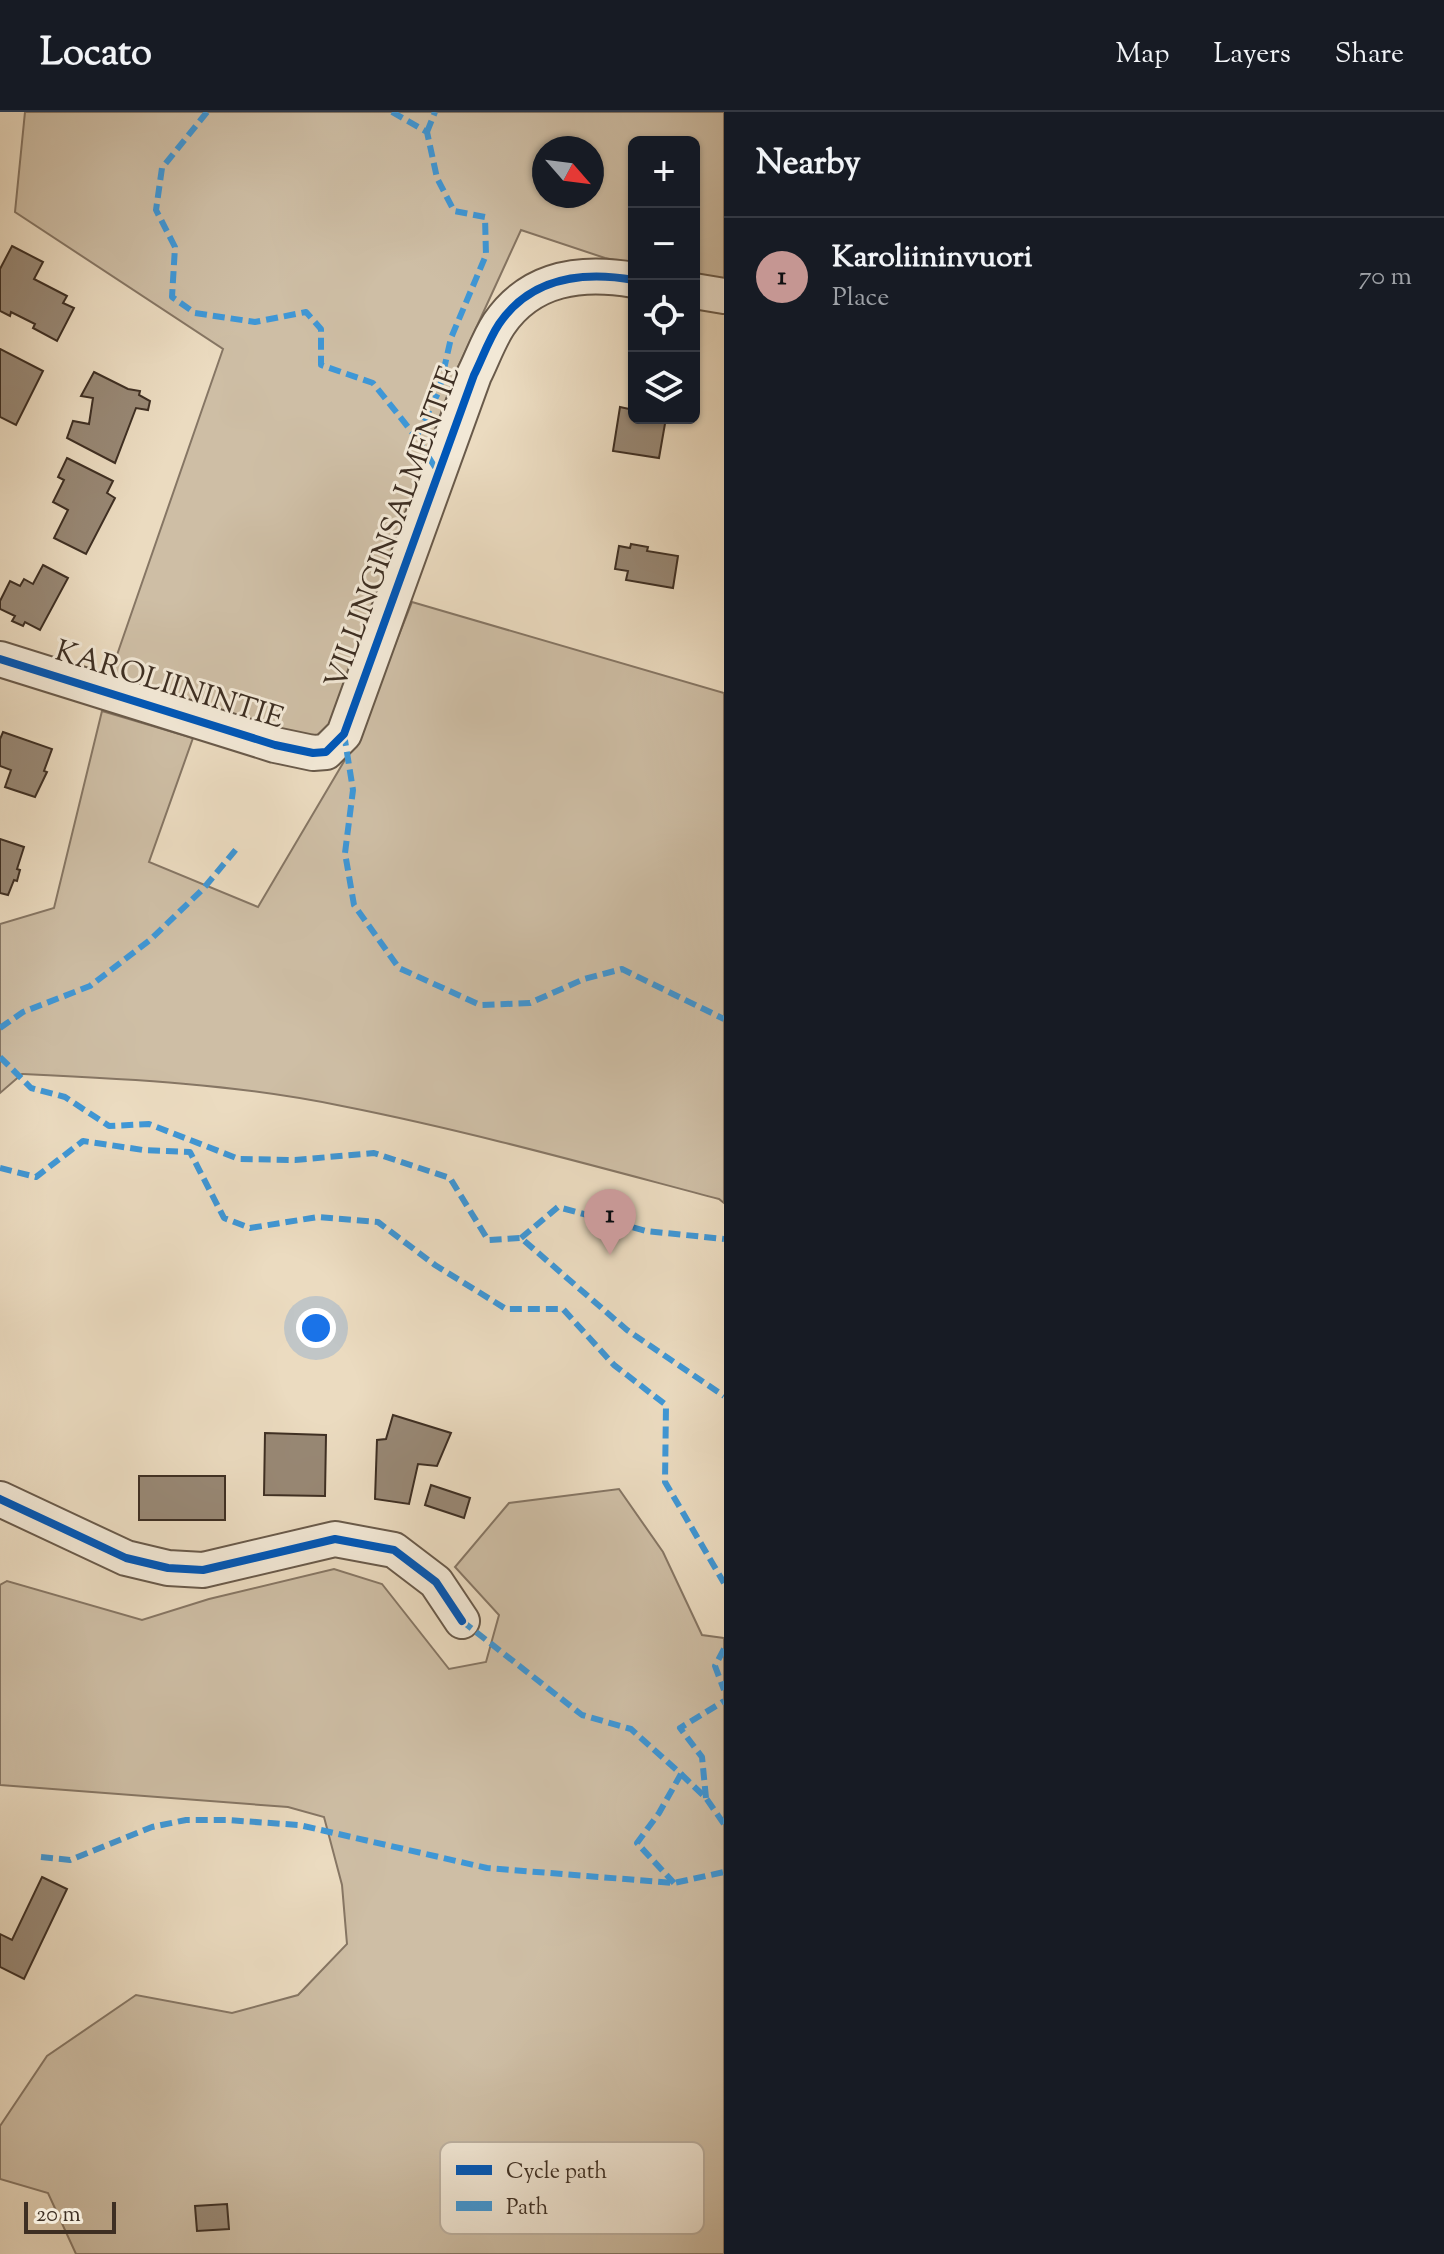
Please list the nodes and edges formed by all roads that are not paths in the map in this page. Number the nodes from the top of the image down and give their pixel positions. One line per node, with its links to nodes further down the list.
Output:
1 (628, 279): 5 (street, VILLINGINSALMENTIE)
2 (700, 292): 3 (street)
3 (724, 296)
4 (0, 659): 5 (street, KAROLIININTIE)
5 (326, 752)
6 (0, 1499): 7 (street)
7 (462, 1621)

